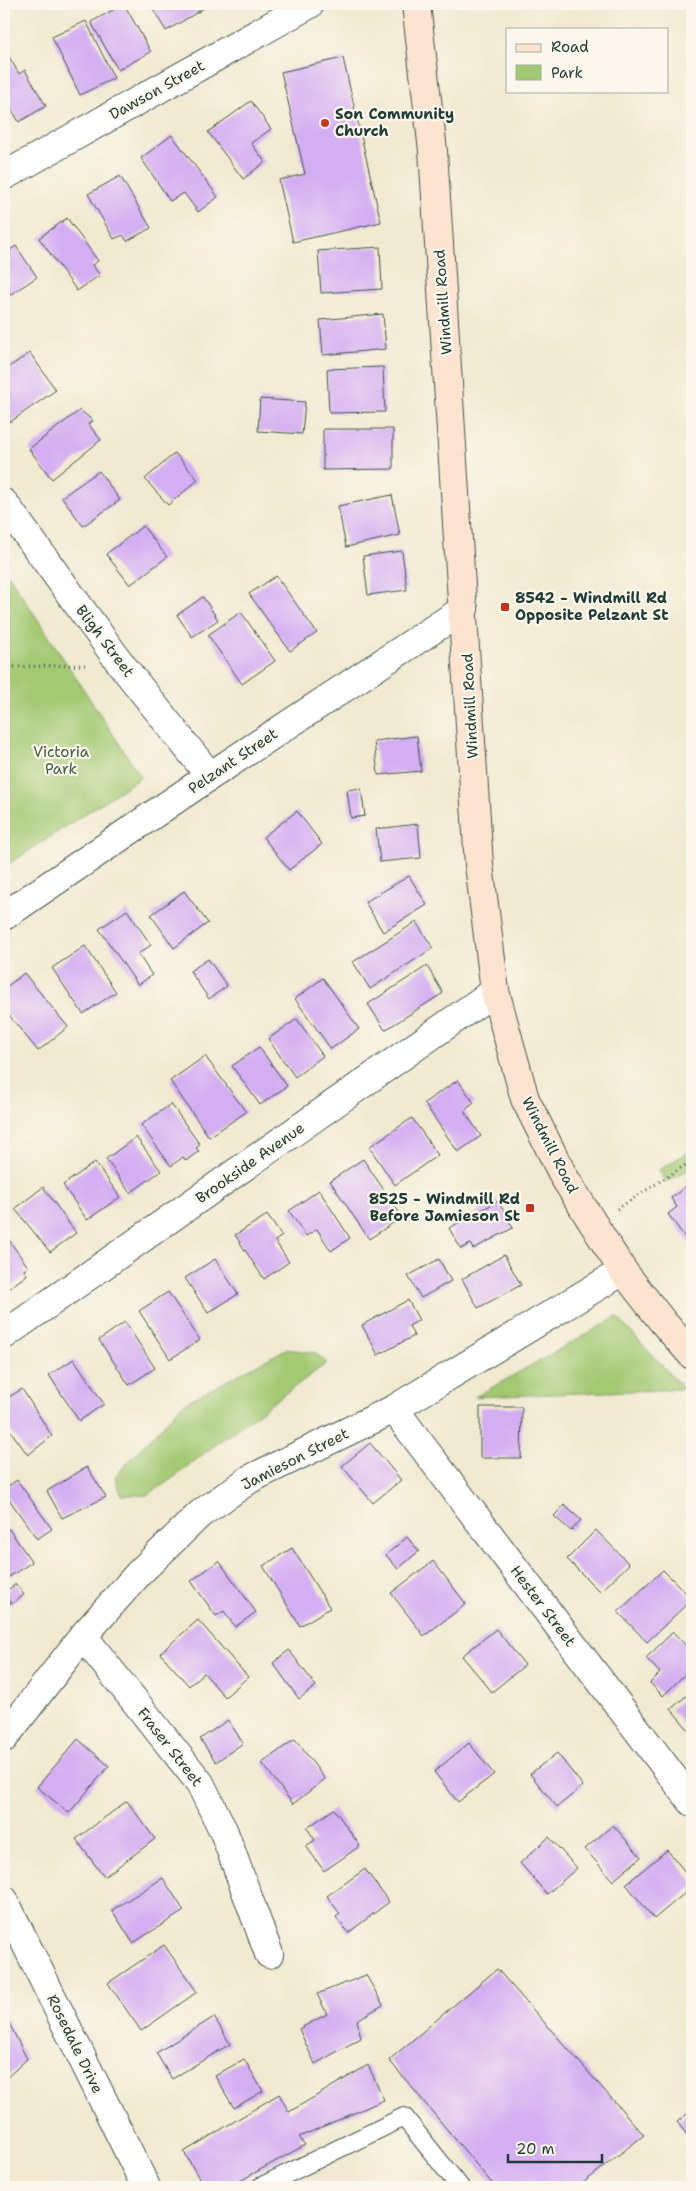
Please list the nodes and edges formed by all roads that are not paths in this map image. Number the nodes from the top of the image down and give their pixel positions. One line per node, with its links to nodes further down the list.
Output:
1 (310, 4): 3 (street, Dawson Street)
2 (416, 4): 5 (main road, Windmill Road)
3 (4, 176)
4 (4, 504): 6 (street, Bligh Street)
5 (464, 609): 6 (street, Pelzant Street); 8 (main road, Windmill Road)
6 (210, 776): 7 (street, Pelzant Street)
7 (4, 916)
8 (495, 991): 9 (main road, Windmill Road); 10 (street, Brookside Avenue)
9 (623, 1270): 11 (main road, Windmill Road); 12 (street, Jamieson Street)
10 (4, 1335)
11 (692, 1355)
12 (394, 1409): 13 (street, Jamieson Street); 15 (street, Hester Street)
13 (83, 1636): 14 (street, Jamieson Street); 17 (street, Fraser Street)
14 (4, 1738)
15 (692, 1802)
16 (4, 1900): 18 (street, Rosedale Drive)
17 (269, 1954)
18 (146, 2187)
19 (260, 2187): 20 (lane)
20 (460, 2187)

